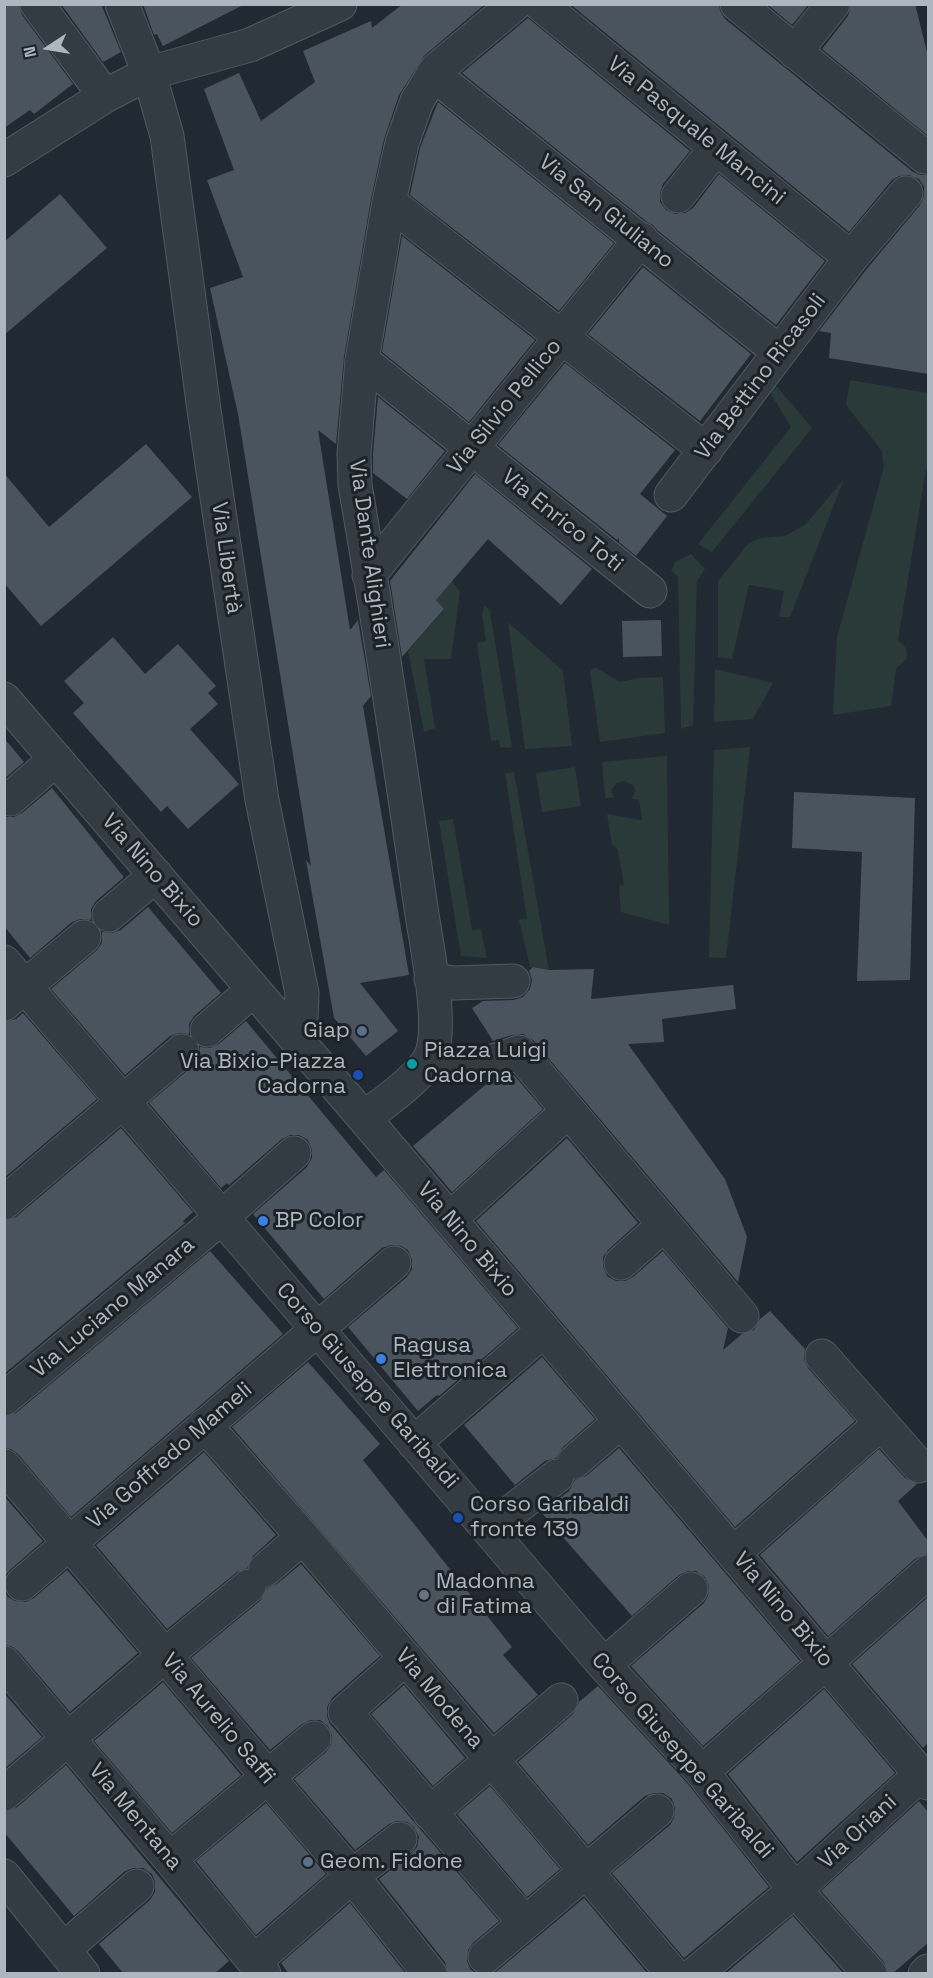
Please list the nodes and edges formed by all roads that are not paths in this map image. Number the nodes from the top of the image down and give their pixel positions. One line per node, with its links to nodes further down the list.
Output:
1 (37, 4): 11 (street)
2 (122, 4): 9 (street, Via Libertà)
3 (340, 4): 9 (street)
4 (515, 4): 10 (street, Via Dante Alighieri)
5 (540, 4): 12 (street, Via Pasquale Mancini)
6 (737, 4): 8 (street)
7 (833, 4): 8 (street)
8 (795, 52): 13 (street)
9 (148, 73): 11 (street); 40 (street, Via Libertà)
10 (433, 74): 17 (street, Via Dante Alighieri); 18 (street, Via San Giuliano)
11 (105, 96): 14 (street)
12 (716, 148): 16 (street); 19 (street, Via Pasquale Mancini)
13 (925, 157)
14 (4, 160)
15 (906, 193): 19 (street, Via Bettino Ricasoli)
16 (678, 196)
17 (389, 202): 20 (street); 22 (street, Via Dante Alighieri)
18 (641, 239): 20 (street, Via Silvio Pellico); 21 (street, Via San Giuliano)
19 (851, 258): 21 (street, Via Bettino Ricasoli)
20 (562, 337): 23 (street, Via Silvio Pellico); 24 (street)
21 (779, 352): 24 (street, Via Bettino Ricasoli)
22 (362, 360): 23 (street, Via Enrico Toti); 26 (street, Via Dante Alighieri)
23 (471, 447): 26 (street, Via Silvio Pellico); 27 (street, Via Enrico Toti)
24 (706, 450): 25 (street, Via Bettino Ricasoli)
25 (671, 495)
26 (369, 575): 35 (street, Via Dante Alighieri)
27 (650, 591)
28 (4, 699): 29 (street, Via Nino Bixio)
29 (56, 759): 30 (street); 31 (street, Via Nino Bixio)
30 (10, 800)
31 (156, 875): 32 (street); 37 (street, Via Nino Bixio)
32 (109, 915)
33 (84, 937): 38 (street)
34 (4, 962): 38 (street, Corso Giuseppe Garibaldi)
35 (431, 979): 36 (street); 42 (street, Via Dante Alighieri)
36 (513, 981)
37 (254, 990): 39 (street); 40 (street, Via Nino Bixio)
38 (15, 996): 43 (street, Corso Giuseppe Garibaldi)
39 (207, 1030)
40 (300, 1044): 45 (street, Via Nino Bixio)
41 (182, 1051): 43 (street)
42 (432, 1056): 44 (street); 45 (street)
43 (123, 1101): 47 (street); 48 (street, Corso Giuseppe Garibaldi)
44 (568, 1111): 49 (street); 50 (street)
45 (364, 1118): 49 (street, Via Nino Bixio)
46 (294, 1153): 48 (street, Via Luciano Manara)
47 (4, 1203)
48 (222, 1217): 54 (street, Corso Giuseppe Garibaldi); 57 (street, Via Luciano Manara)
49 (450, 1219): 55 (street, Via Nino Bixio)
50 (664, 1225): 52 (street); 53 (street)
51 (394, 1263): 54 (street, Via Goffredo Mameli)
52 (621, 1263)
53 (742, 1316)
54 (318, 1330): 60 (street, Via Goffredo Mameli); 61 (street, Corso Giuseppe Garibaldi)
55 (544, 1330): 58 (street, Via Nino Bixio); 61 (street)
56 (822, 1356): 59 (street)
57 (4, 1399)
58 (621, 1422): 64 (street); 67 (street, Via Nino Bixio)
59 (881, 1423): 63 (street); 67 (street)
60 (205, 1425): 65 (street, Via Modena); 66 (street, Via Goffredo Mameli)
61 (414, 1443): 64 (street, Corso Giuseppe Garibaldi)
62 (4, 1466): 66 (street, Via Aurelio Saffi)
63 (919, 1466)
64 (489, 1529): 75 (street, Corso Giuseppe Garibaldi)
65 (303, 1536): 71 (street); 72 (street, Via Modena)
66 (69, 1542): 70 (street, Via Goffredo Mameli); 71 (street, Via Aurelio Saffi)
67 (734, 1552): 73 (street, Via Nino Bixio)
68 (928, 1572): 73 (street)
69 (691, 1589): 75 (street)
70 (13, 1592)
71 (164, 1656): 77 (street); 81 (street, Via Aurelio Saffi)
72 (406, 1658): 79 (street, Via Modena); 85 (street)
73 (826, 1662): 80 (street); 82 (street, Via Nino Bixio)
74 (4, 1663): 77 (street, Via Mentana)
75 (604, 1665): 80 (street, Corso Giuseppe Garibaldi)
76 (561, 1700): 79 (street)
77 (68, 1738): 83 (street); 87 (street, Via Mentana)
78 (314, 1738): 81 (street)
79 (491, 1761): 85 (street); 88 (street, Via Modena)
80 (702, 1772): 92 (street, Corso Giuseppe Garibaldi)
81 (267, 1778): 87 (street); 90 (street, Via Aurelio Saffi)
82 (925, 1778): 92 (street, Via Oriani)
83 (4, 1794)
84 (657, 1811): 88 (street)
85 (430, 1813): 93 (street)
86 (400, 1839): 90 (street)
87 (170, 1859): 96 (street, Via Mentana)
88 (586, 1871): 93 (street); 98 (street, Via Modena)
89 (4, 1876): 95 (street)
90 (352, 1876): 96 (street); 97 (street, Via Aurelio Saffi)
91 (137, 1886): 95 (street)
92 (795, 1890): 99 (street, Via Oriani); 100 (street, Corso Giuseppe Garibaldi)
93 (525, 1923): 94 (street)
94 (485, 1958)
95 (71, 1965)
96 (259, 1968)
97 (430, 1974)
98 (673, 1974)
99 (695, 1974)
100 (870, 1974)

